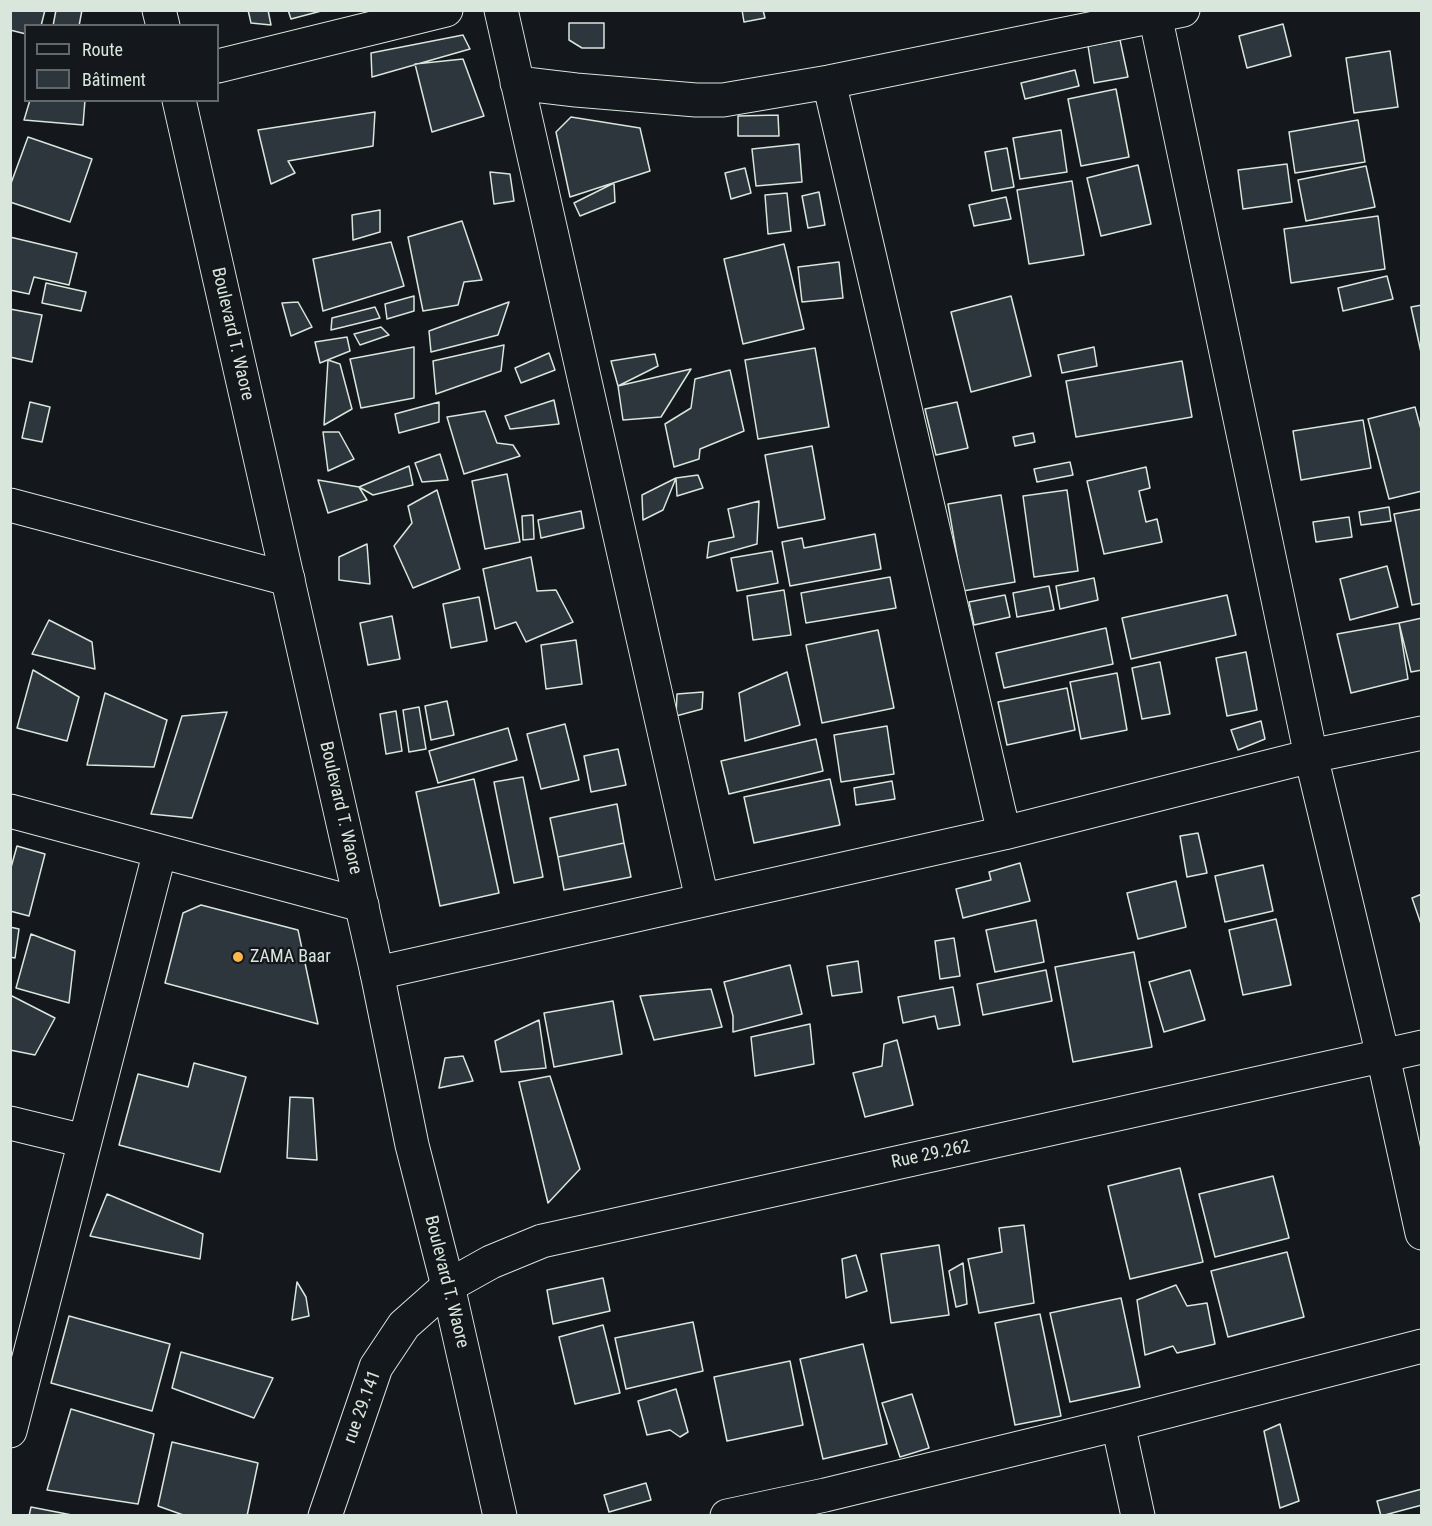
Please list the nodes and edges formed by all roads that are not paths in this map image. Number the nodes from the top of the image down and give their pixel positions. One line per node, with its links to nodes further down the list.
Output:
1 (446, 10): 4 (street)
2 (501, 10): 6 (street)
3 (1164, 12): 5 (street); 11 (street)
4 (219, 66)
5 (829, 82): 6 (street); 13 (street)
6 (517, 83): 15 (street)
7 (179, 102): 9 (street, Boulevard T. Waore)
8 (10, 505): 9 (street)
9 (288, 579): 16 (street, Boulevard T. Waore)
10 (1422, 733): 11 (street)
11 (1311, 756): 13 (street); 19 (street)
12 (10, 811): 14 (street)
13 (1004, 833): 15 (street)
14 (160, 851): 16 (street); 21 (street)
15 (702, 899): 17 (street)
16 (362, 905): 17 (street, Boulevard T. Waore)
17 (377, 973): 23 (street, Boulevard T. Waore)
18 (1422, 1047): 19 (street, Rue 29.262)
19 (1383, 1056): 22 (street); 23 (street, Rue 29.262)
20 (10, 1123): 21 (street)
21 (84, 1141): 26 (street)
22 (1422, 1233)
23 (448, 1286): 28 (street, rue 29.141); 29 (street, Boulevard T. Waore)
24 (1422, 1346): 25 (street)
25 (1118, 1424): 27 (street); 31 (street)
26 (10, 1431)
27 (828, 1505): 30 (street)
28 (325, 1515)
29 (500, 1515)
30 (727, 1515)
31 (1138, 1515)

